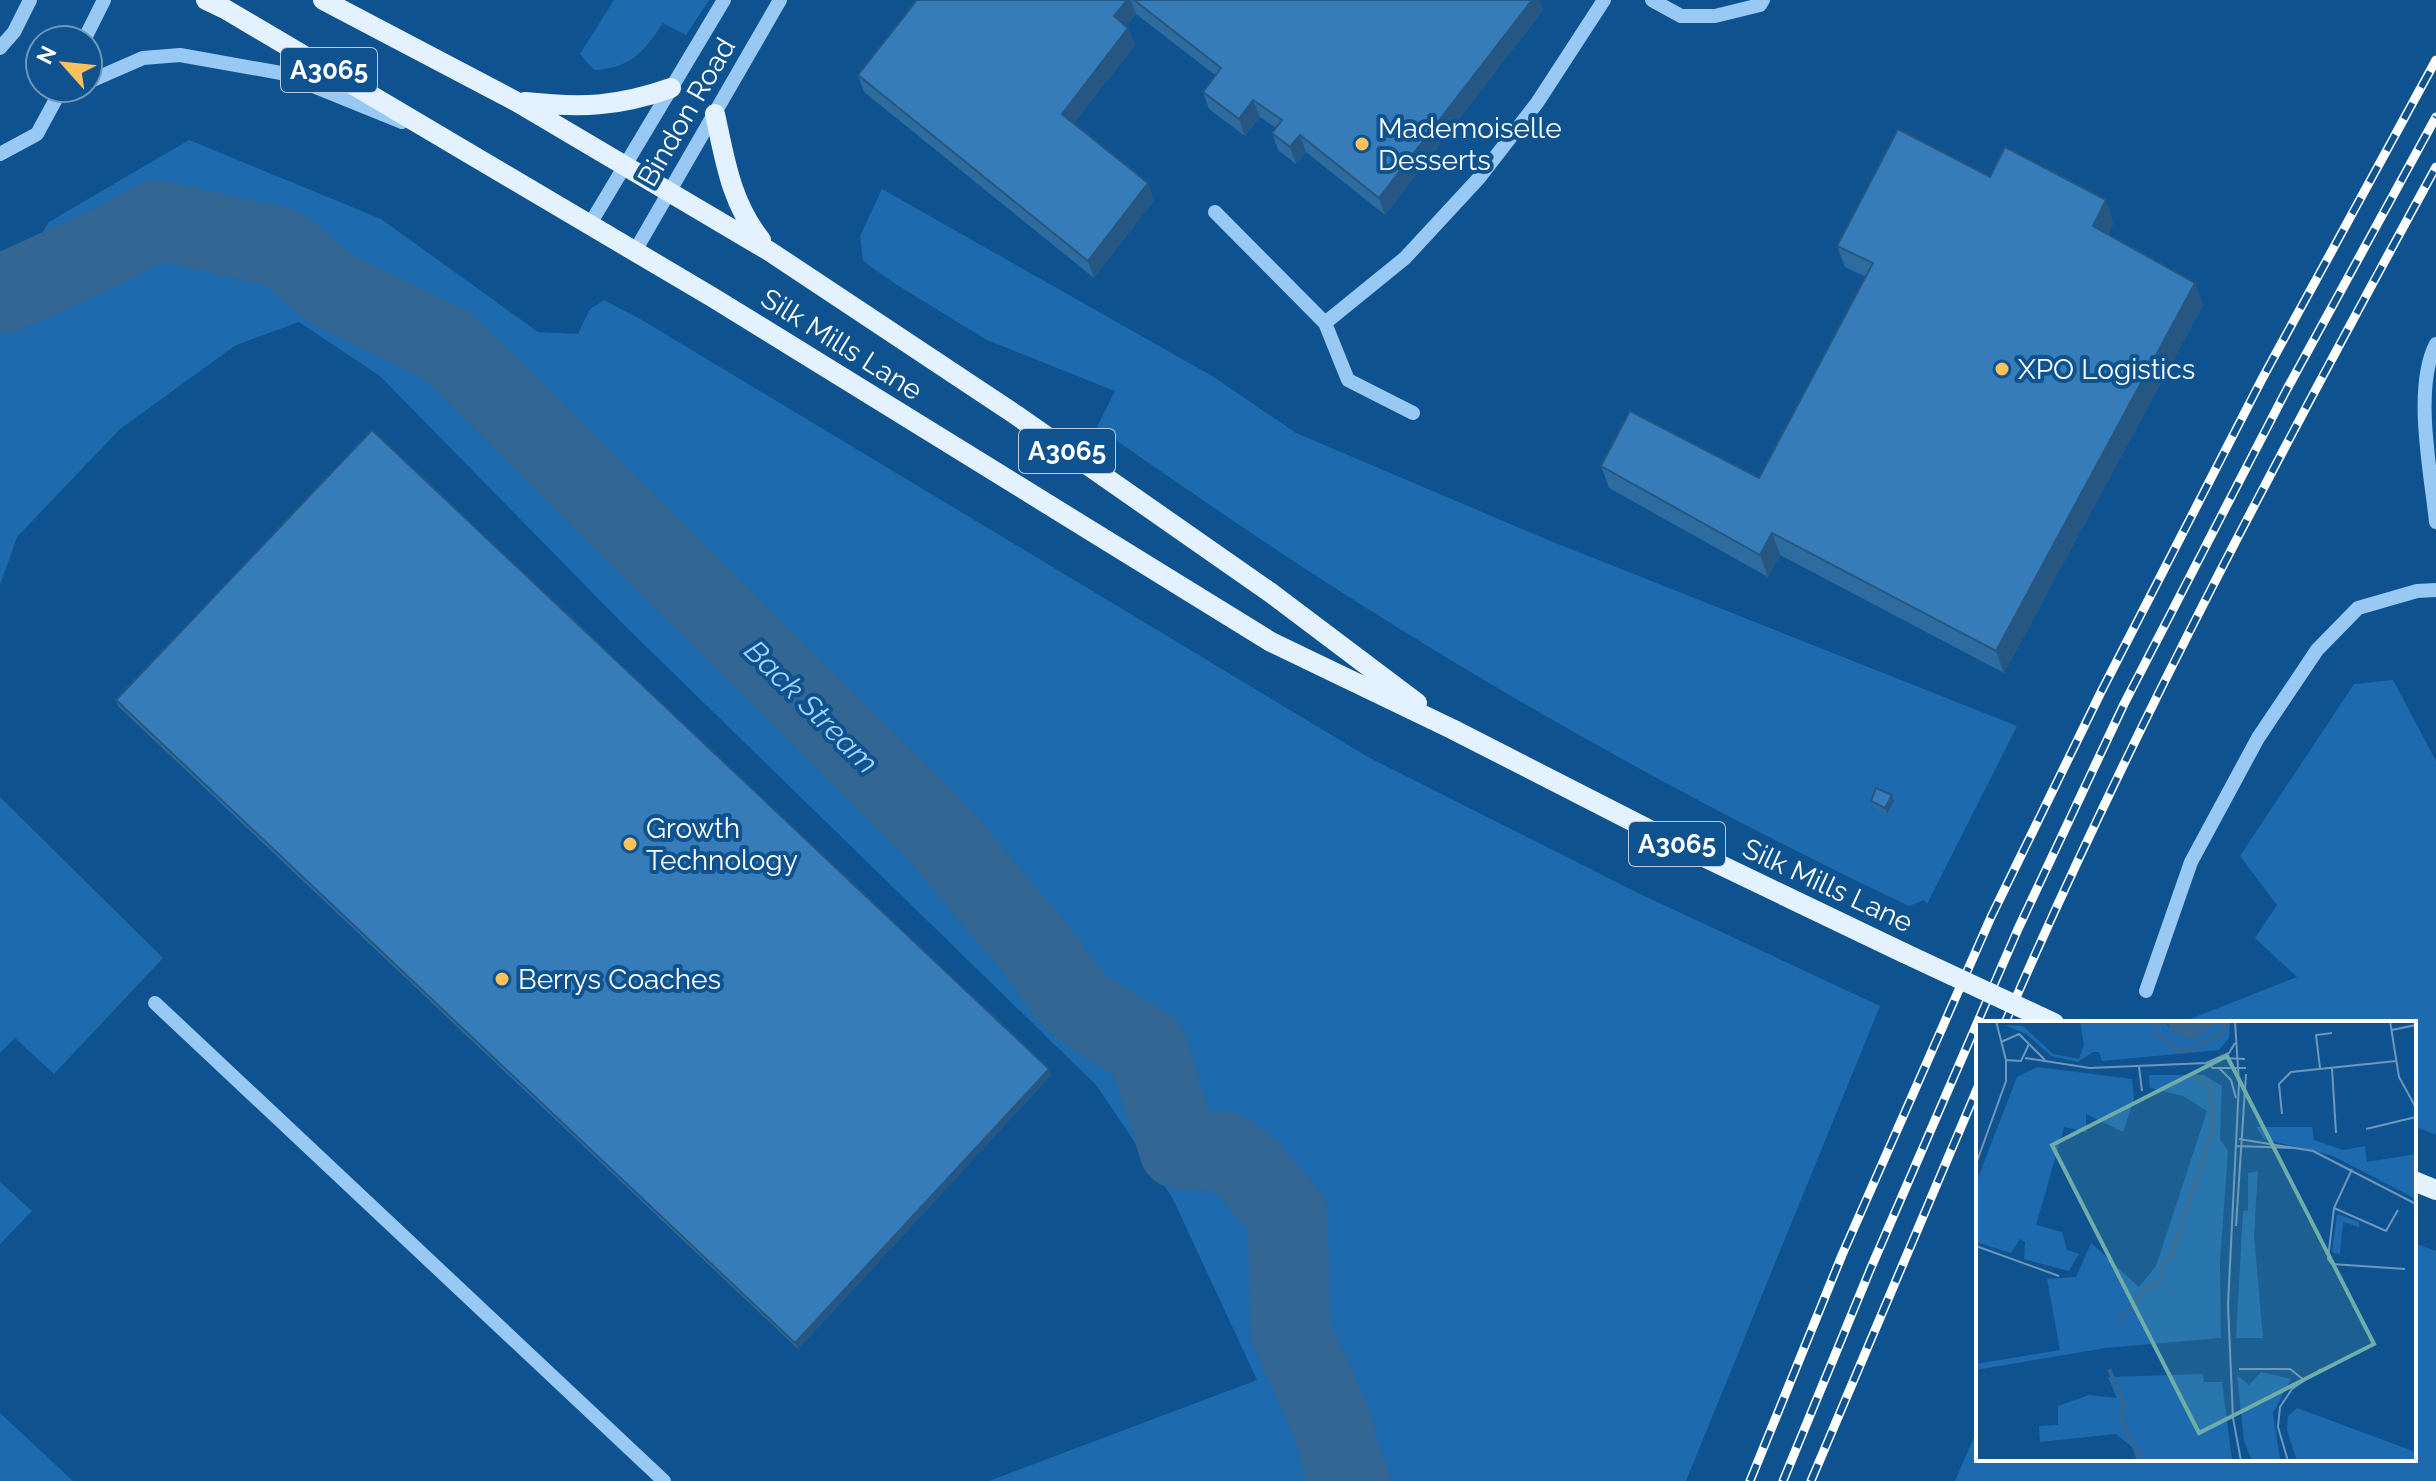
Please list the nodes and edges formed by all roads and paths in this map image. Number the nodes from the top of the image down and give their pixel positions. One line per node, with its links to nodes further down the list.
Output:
1 (30, 0): 11 (street)
2 (104, 0): 10 (street)
3 (206, 0): 17 (main road, Silk Mills Lane / A3065)
4 (323, 0): 14 (main road, Silk Mills Lane / A3065)
5 (724, 0): 13 (street, Bindon Road)
6 (780, 0): 16 (street, Bindon Road)
7 (1604, 0): 25 (street)
8 (1652, 0): 9 (street)
9 (1763, 0)
10 (92, 24)
11 (0, 48)
12 (104, 75): 17 (street)
13 (671, 88): 14 (main road); 19 (street, Bindon Road)
14 (517, 102): 19 (main road, Silk Mills Lane / A3065)
15 (55, 104): 18 (street)
16 (715, 114): 20 (street, Bindon Road); 24 (main road)
17 (450, 142): 22 (main road, Silk Mills Lane / A3065)
18 (0, 154)
19 (626, 166): 20 (main road, Silk Mills Lane / A3065); 22 (street, Bindon Road)
20 (669, 193): 23 (street, Bindon Road); 24 (main road, Silk Mills Lane / A3065)
21 (1215, 212): 25 (street)
22 (590, 224): 23 (main road, Silk Mills Lane / A3065)
23 (635, 251): 30 (main road, Silk Mills Lane / A3065)
24 (769, 251): 30 (main road, Silk Mills Lane / A3065)
25 (1325, 323): 27 (street)
26 (2436, 344): 28 (street)
27 (1413, 413)
28 (2436, 522)
29 (2436, 590): 31 (street)
30 (1452, 729): 33 (main road, Silk Mills Lane / A3065, bridge)
31 (2146, 991)
32 (155, 1003): 36 (street)
33 (2050, 1021)
34 (2416, 1182): 35 (main road)
35 (2436, 1190)
36 (664, 1481)

